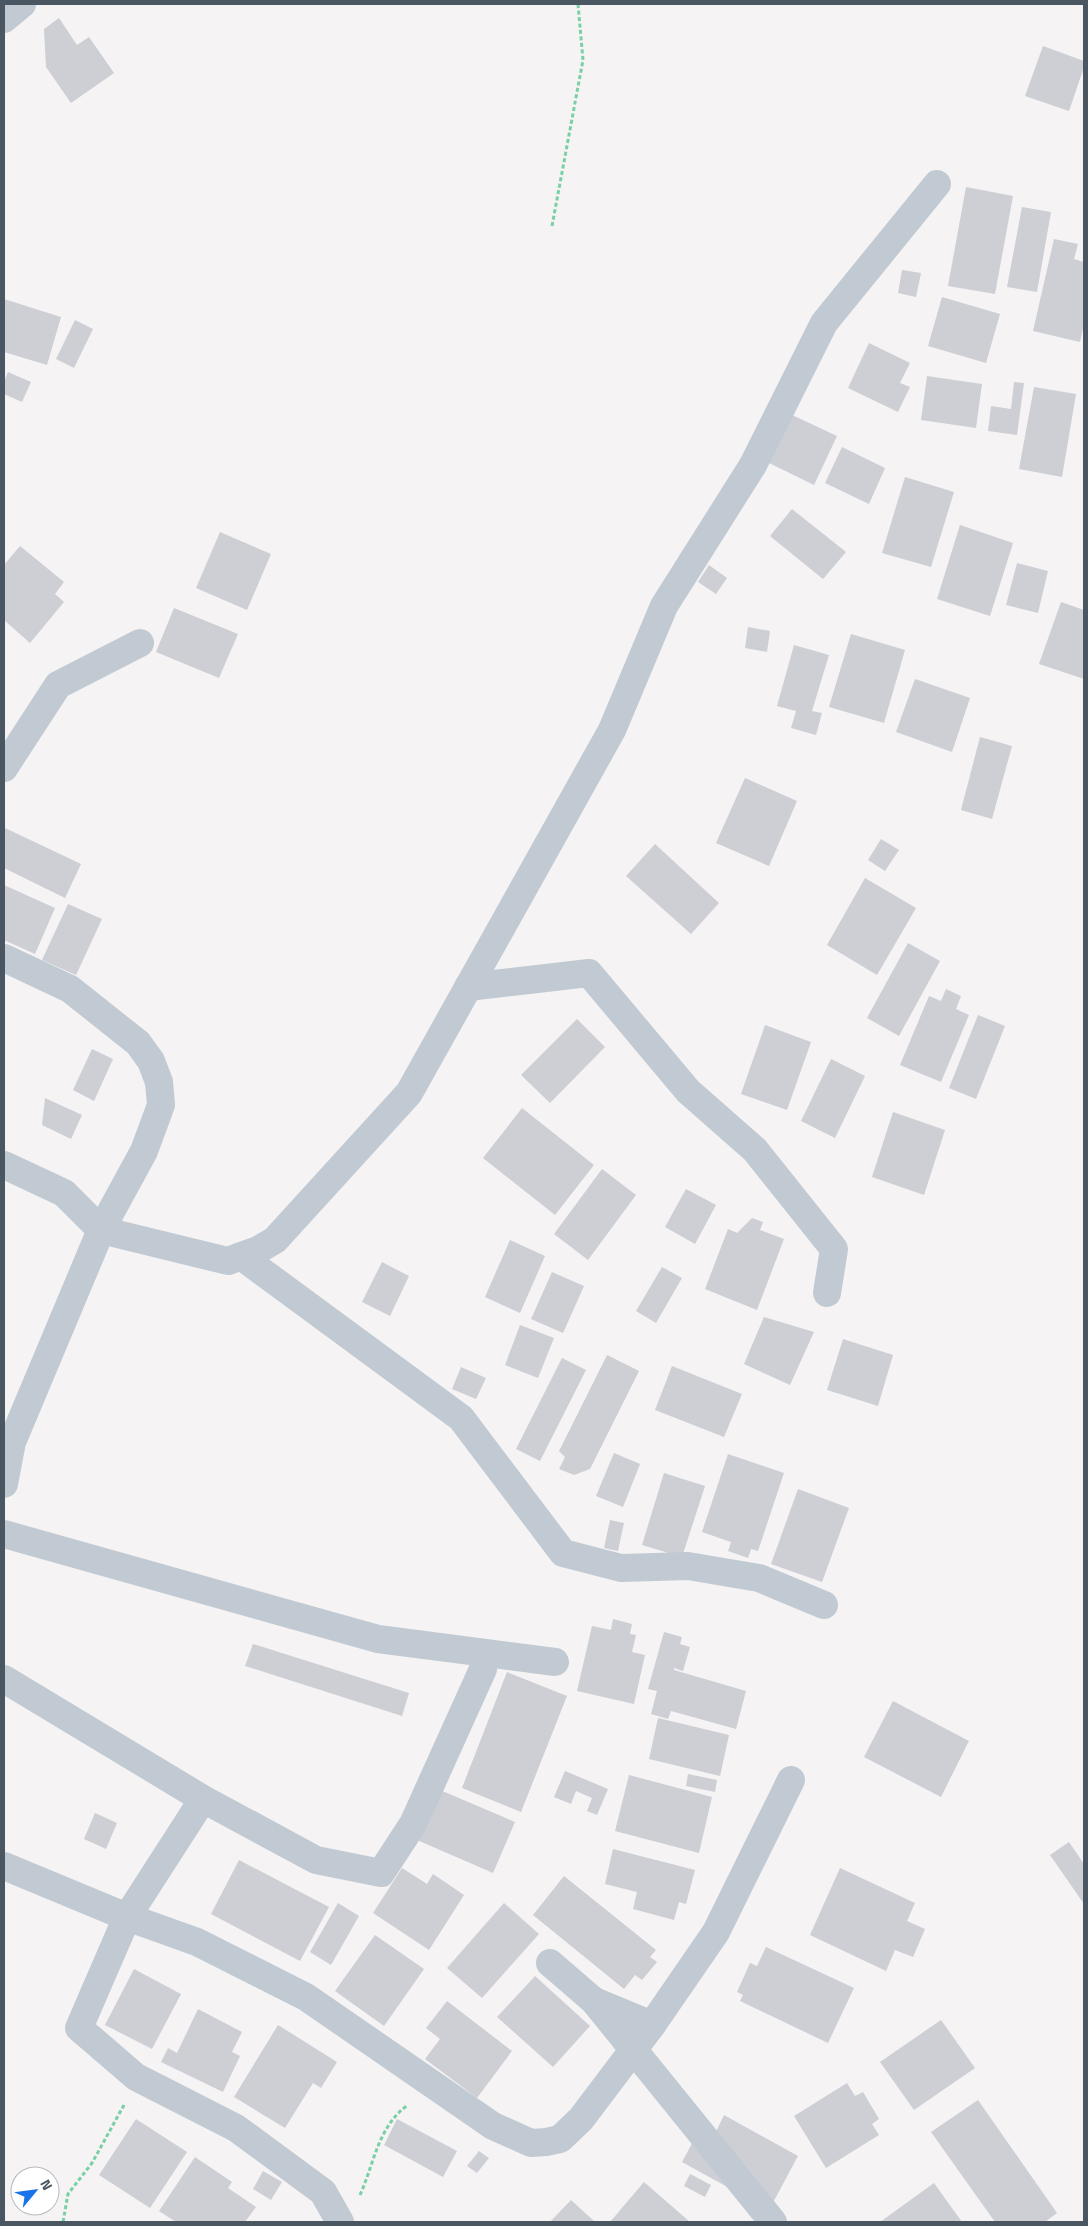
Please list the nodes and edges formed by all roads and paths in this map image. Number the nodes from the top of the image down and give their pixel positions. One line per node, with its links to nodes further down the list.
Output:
1 (22, 4): 3 (street)
2 (578, 4): 5 (path)
3 (4, 19)
4 (937, 184): 9 (street)
5 (552, 226)
6 (140, 643): 7 (street)
7 (4, 768)
8 (4, 958): 11 (street)
9 (468, 987): 12 (street); 13 (street)
10 (4, 1165): 11 (street)
11 (101, 1230): 12 (street); 14 (street)
12 (241, 1256): 17 (street)
13 (827, 1293)
14 (8, 1440): 15 (street)
15 (4, 1484)
16 (4, 1534): 18 (street)
17 (824, 1605)
18 (555, 1662)
19 (484, 1669): 22 (street)
20 (4, 1680): 22 (street)
21 (791, 1780): 27 (street)
22 (203, 1799): 24 (street)
23 (4, 1866): 24 (street)
24 (127, 1917): 28 (street); 29 (street)
25 (550, 1963): 26 (street)
26 (594, 2001): 27 (street); 33 (street)
27 (652, 2025): 29 (street)
28 (136, 2077): 31 (path); 32 (street)
29 (439, 2089): 30 (path)
30 (360, 2196)
31 (63, 2222)
32 (340, 2222)
33 (773, 2222)

